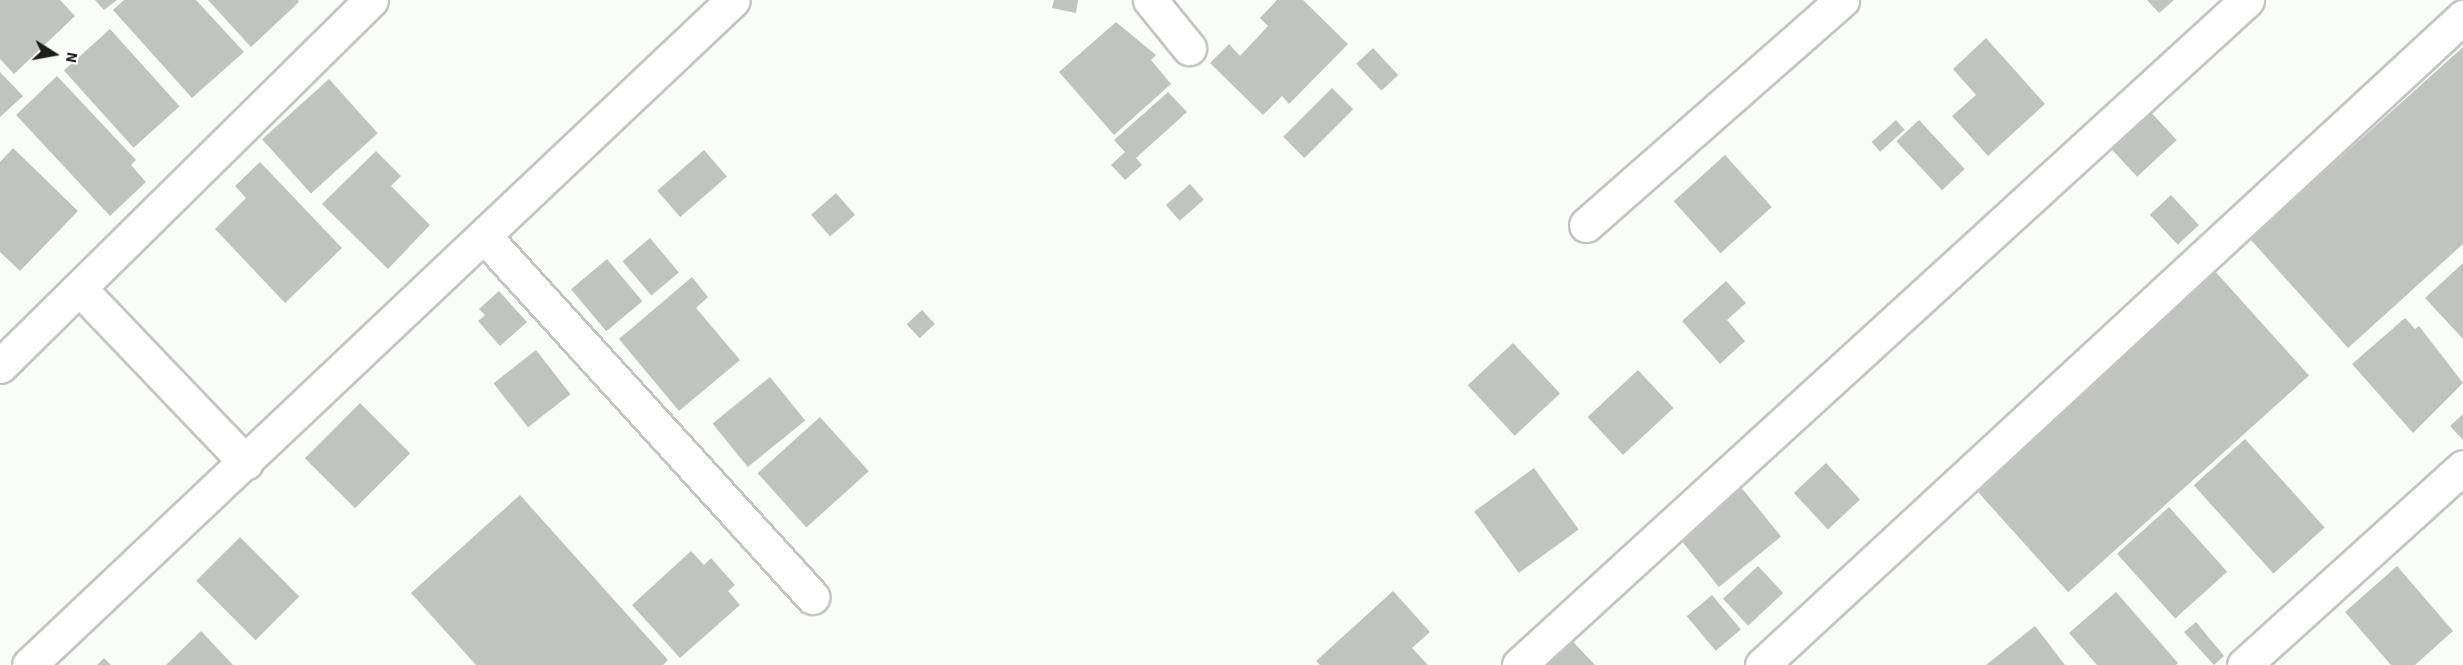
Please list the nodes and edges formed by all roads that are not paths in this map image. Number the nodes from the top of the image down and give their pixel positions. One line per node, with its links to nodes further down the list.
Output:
1 (371, 0): 10 (street)
2 (734, 0): 9 (street)
3 (1150, 0): 7 (street)
4 (1842, 0): 8 (street)
5 (2247, 0): 16 (street)
6 (2463, 16): 17 (street)
7 (1189, 48)
8 (1586, 225)
9 (484, 236): 12 (street); 14 (street)
10 (80, 289): 11 (street); 12 (street)
11 (0, 366)
12 (246, 463): 15 (street)
13 (2463, 467): 18 (street)
14 (812, 597)
15 (29, 665)
16 (1519, 665)
17 (1762, 665)
18 (2244, 665)

